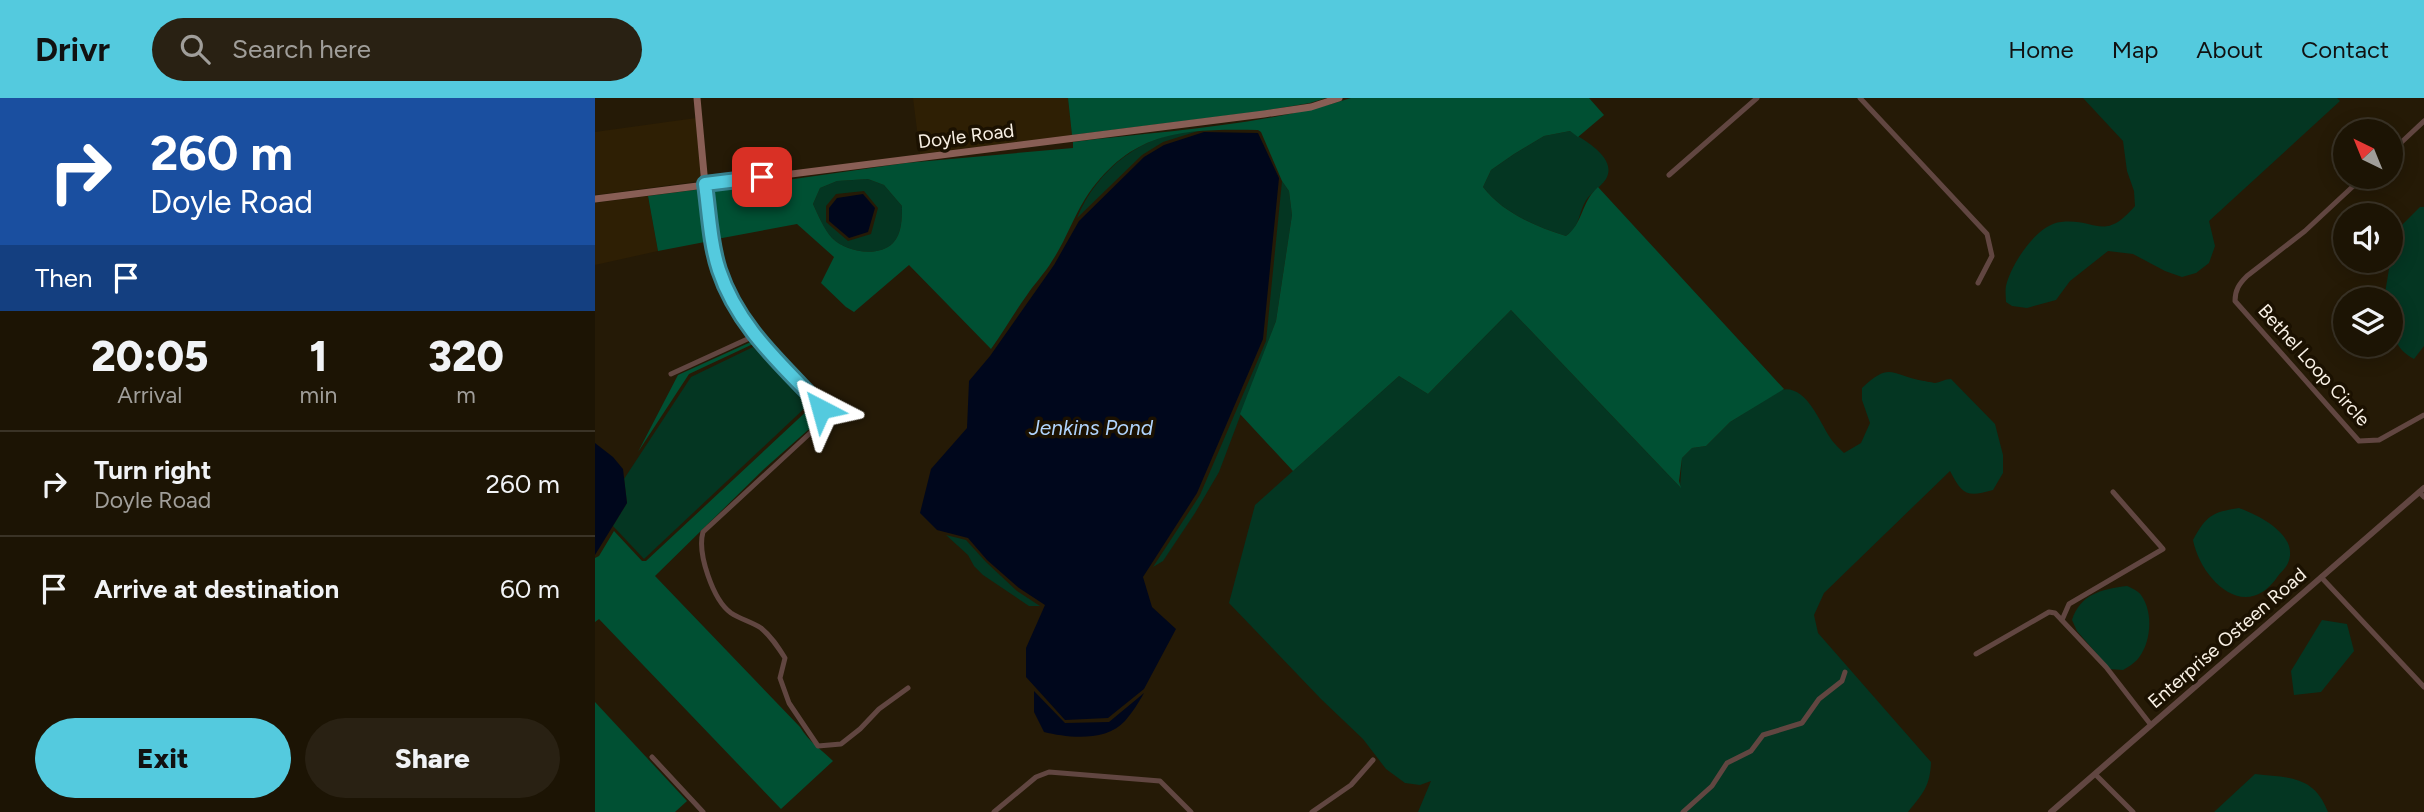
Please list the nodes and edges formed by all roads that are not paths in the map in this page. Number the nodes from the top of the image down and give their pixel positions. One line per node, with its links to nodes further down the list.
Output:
1 (697, 98): 8 (main road)
2 (1339, 98): 8 (main road, Doyle Road)
3 (1757, 98): 7 (street)
4 (1860, 98): 11 (street)
5 (2424, 121): 6 (street)
6 (2403, 141)
7 (1669, 175)
8 (705, 184): 10 (main road, Doyle Road); 12 (street)
9 (2350, 189): 14 (street, Bethel Loop Circle)
10 (595, 199)
11 (1978, 283)
12 (754, 336): 13 (street); 22 (street)
13 (671, 374)
14 (2424, 415)
15 (2113, 492): 18 (street)
16 (2422, 492): 17 (street, Enterprise Osteen Road)
17 (2321, 577): 21 (street); 23 (street, Enterprise Osteen Road)
18 (2062, 620): 19 (street); 23 (street)
19 (1976, 654)
20 (1845, 672): 31 (street)
21 (2424, 687)
22 (908, 688)
23 (2151, 725): 26 (street, Enterprise Osteen Road)
24 (652, 757): 27 (street)
25 (1373, 760): 30 (street)
26 (2095, 774): 32 (street, Enterprise Osteen Road); 33 (street)
27 (703, 812)
28 (994, 812): 29 (street)
29 (1191, 812)
30 (1312, 812)
31 (1682, 812)
32 (2052, 812)
33 (2133, 812)

